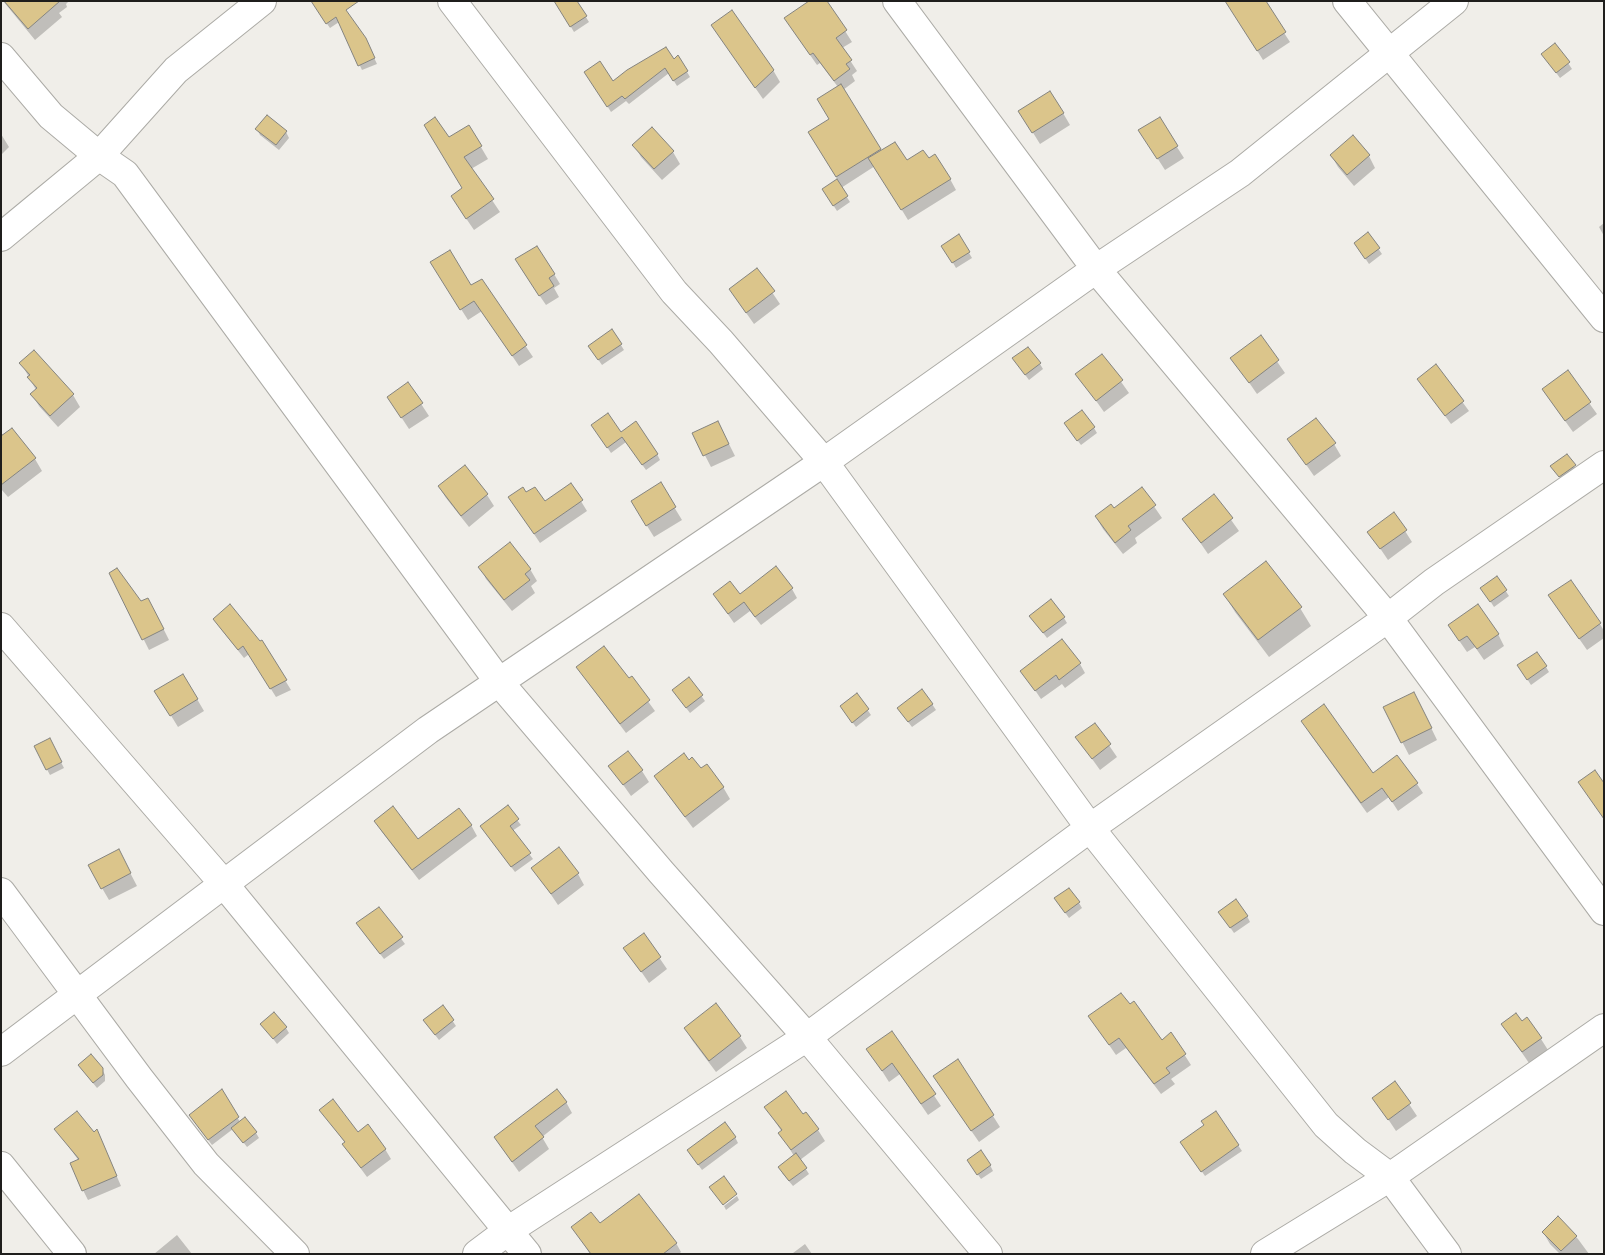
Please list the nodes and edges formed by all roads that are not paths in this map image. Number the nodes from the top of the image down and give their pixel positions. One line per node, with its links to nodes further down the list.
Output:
1 (262, 1): 8 (street)
2 (452, 1): 12 (street)
3 (897, 1): 10 (street)
4 (1347, 1): 6 (street)
5 (1454, 1): 6 (street)
6 (1389, 53): 10 (street); 11 (street)
7 (1, 57): 8 (street)
8 (99, 156): 9 (street); 16 (street)
9 (1, 237)
10 (1096, 269): 12 (street); 14 (street)
11 (1604, 318)
12 (824, 462): 16 (street); 17 (street)
13 (1604, 465): 14 (street)
14 (1388, 618): 17 (street); 20 (street)
15 (1, 628): 18 (street)
16 (500, 682): 18 (street); 23 (street)
17 (1090, 828): 23 (street); 26 (street)
18 (224, 884): 21 (street); 27 (street)
19 (1, 892): 21 (street)
20 (1604, 911)
21 (79, 995): 24 (street); 29 (street)
22 (1604, 1028): 26 (street)
23 (807, 1037): 27 (street); 32 (street)
24 (1, 1052)
25 (1, 1166): 28 (street)
26 (1390, 1177): 33 (street); 34 (street)
27 (509, 1230): 30 (street); 31 (street)
28 (72, 1254)
29 (295, 1254)
30 (477, 1254)
31 (527, 1254)
32 (988, 1254)
33 (1264, 1254)
34 (1447, 1254)

